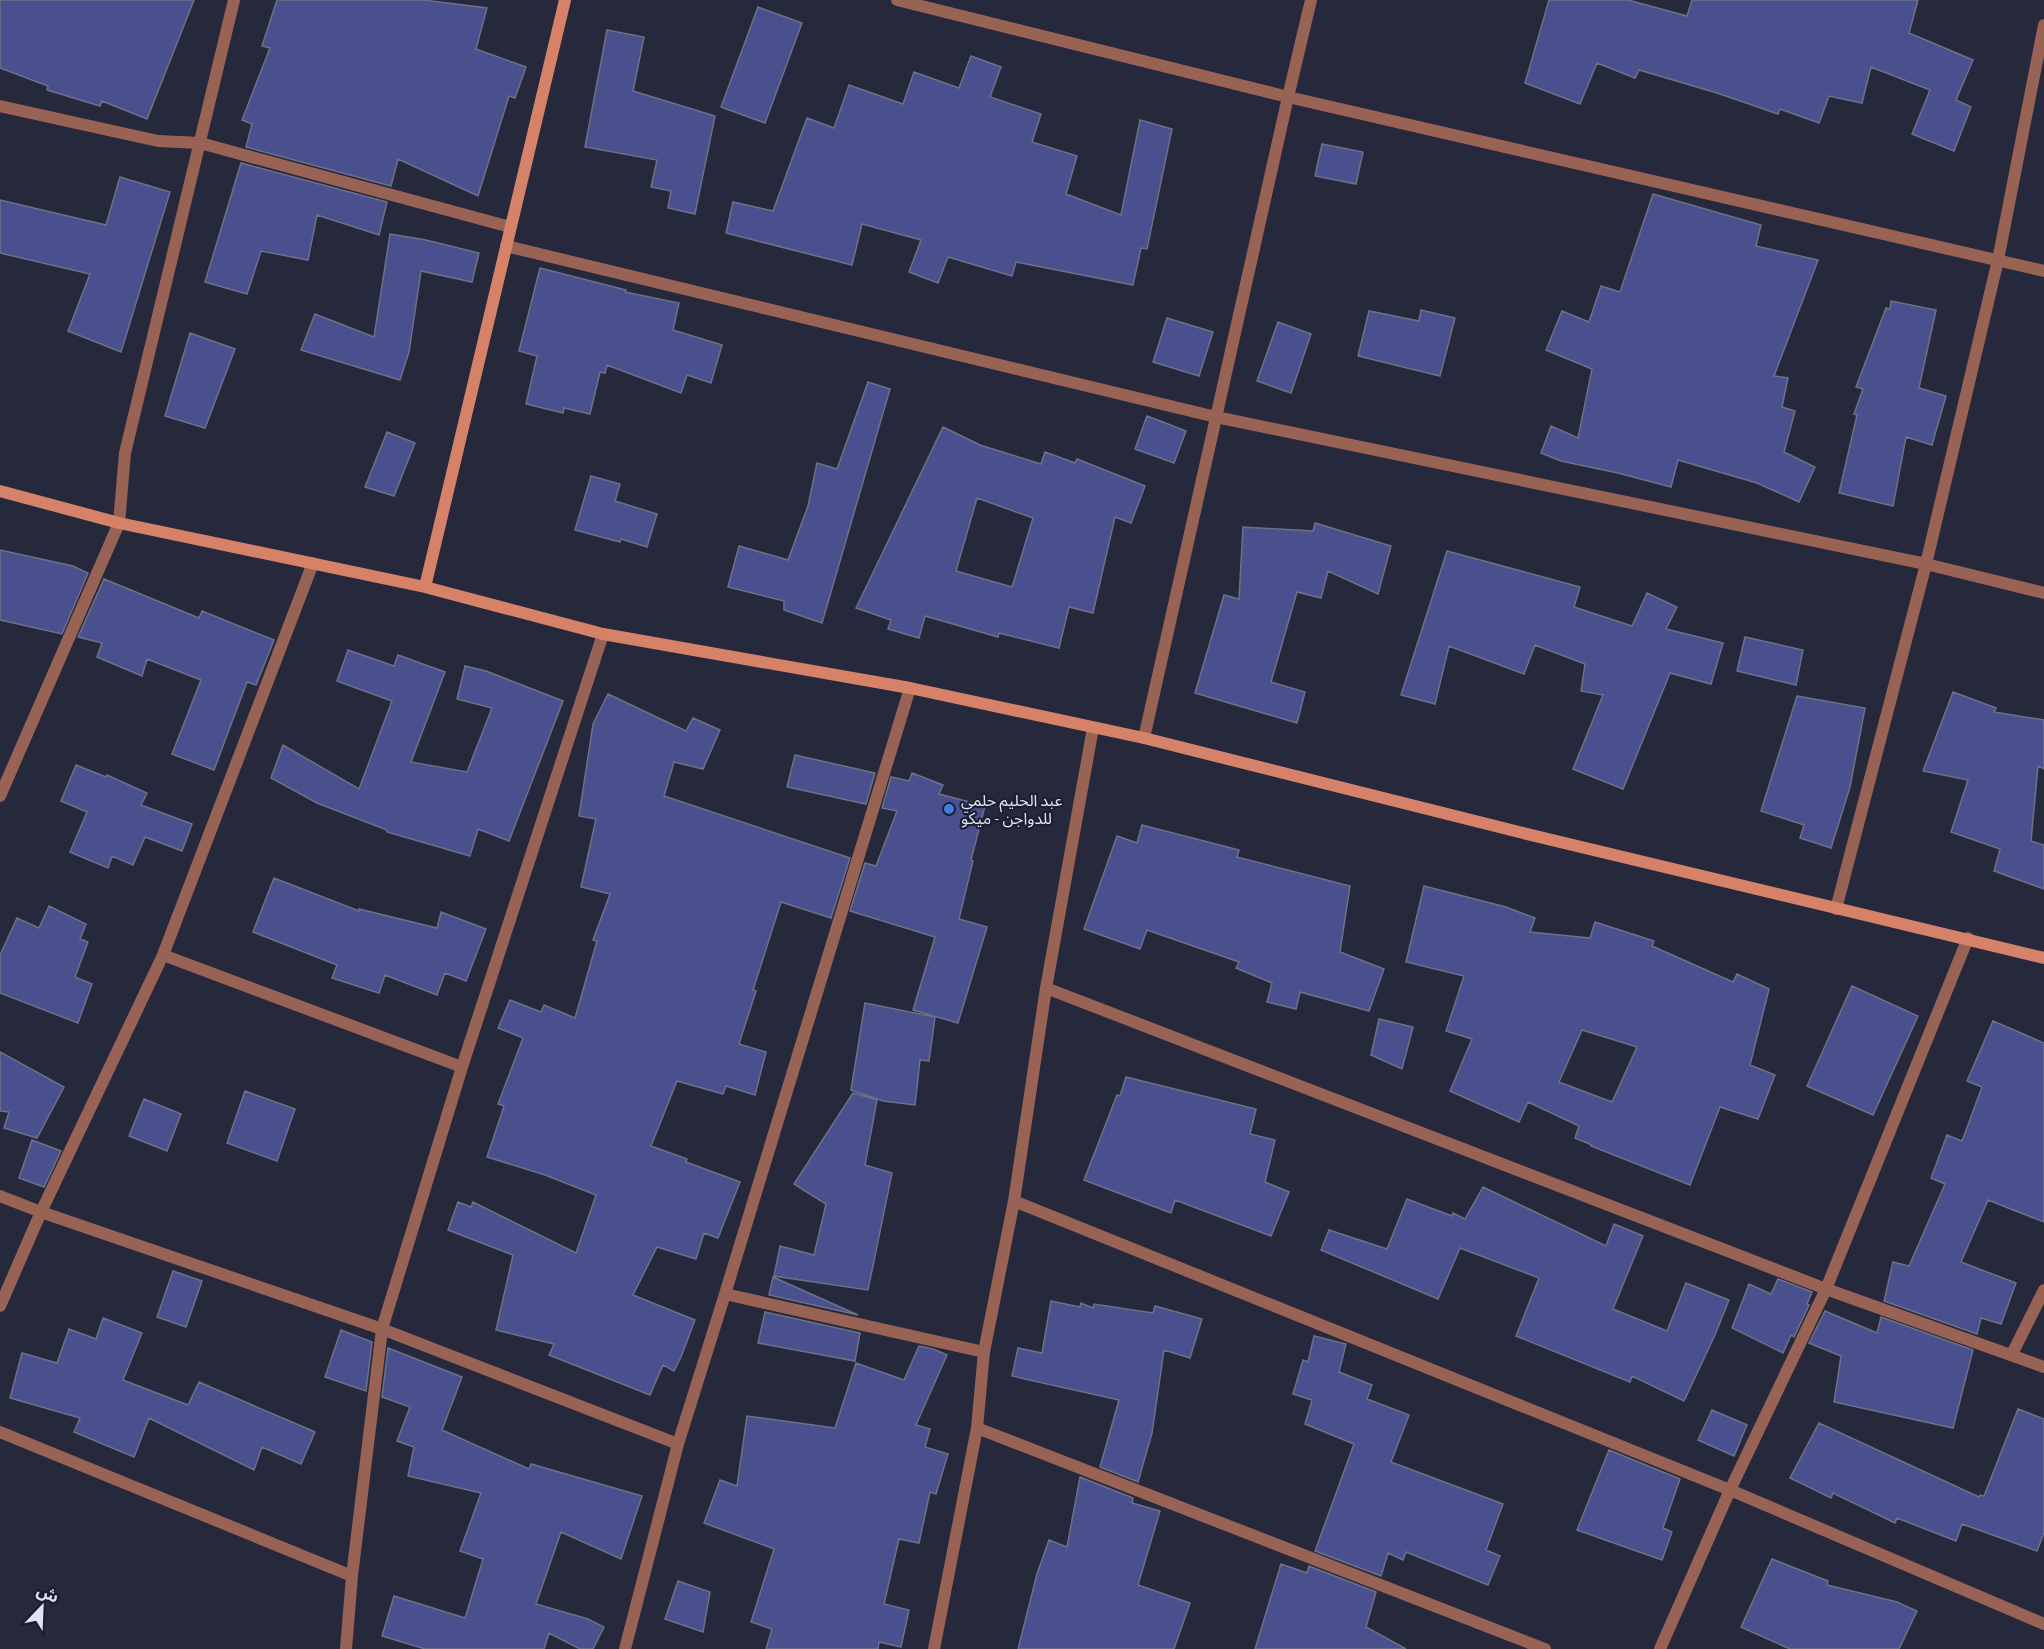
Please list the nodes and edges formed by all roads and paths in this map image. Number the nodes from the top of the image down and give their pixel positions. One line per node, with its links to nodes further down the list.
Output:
1 (234, 0): 8 (street)
2 (565, 0): 9 (street)
3 (897, 0): 6 (street)
4 (1311, 0): 6 (street)
5 (2044, 26): 11 (street)
6 (1288, 97): 11 (street); 13 (street)
7 (0, 106): 8 (street)
8 (200, 143): 9 (street); 15 (street)
9 (510, 227): 10 (street)
10 (506, 246): 13 (street); 18 (street)
11 (1998, 260): 12 (street); 17 (street)
12 (2044, 271)
13 (1216, 417): 17 (street); 23 (street)
14 (0, 491): 15 (street)
15 (119, 524): 16 (street); 24 (street)
16 (313, 563): 18 (street); 27 (street)
17 (1926, 564): 19 (street); 25 (street)
18 (425, 587): 20 (street)
19 (2044, 593)
20 (603, 634): 21 (street); 30 (street)
21 (910, 688): 22 (street); 36 (street)
22 (1093, 728): 23 (street); 29 (street)
23 (1144, 738): 25 (street)
24 (0, 796)
25 (1836, 909): 26 (street)
26 (1968, 938): 28 (street); 34 (street)
27 (163, 955): 30 (street); 33 (street)
28 (2044, 958)
29 (1046, 988): 32 (street); 34 (street)
30 (462, 1067): 38 (street)
31 (0, 1196): 33 (street)
32 (1014, 1201): 39 (street); 45 (street)
33 (41, 1212): 37 (street); 38 (street)
34 (1826, 1288): 40 (street); 45 (street)
35 (2044, 1290): 40 (street)
36 (725, 1294): 39 (street); 44 (street)
37 (0, 1306)
38 (382, 1329): 44 (street); 46 (street)
39 (984, 1352): 42 (street)
40 (2012, 1354): 41 (street)
41 (2044, 1367)
42 (977, 1428): 50 (street); 51 (street)
43 (0, 1432): 46 (street)
44 (678, 1444): 49 (street)
45 (1730, 1490): 47 (street); 52 (street)
46 (352, 1576): 48 (street)
47 (2044, 1624)
48 (346, 1649)
49 (625, 1649)
50 (934, 1649)
51 (1545, 1649)
52 (1660, 1649)

